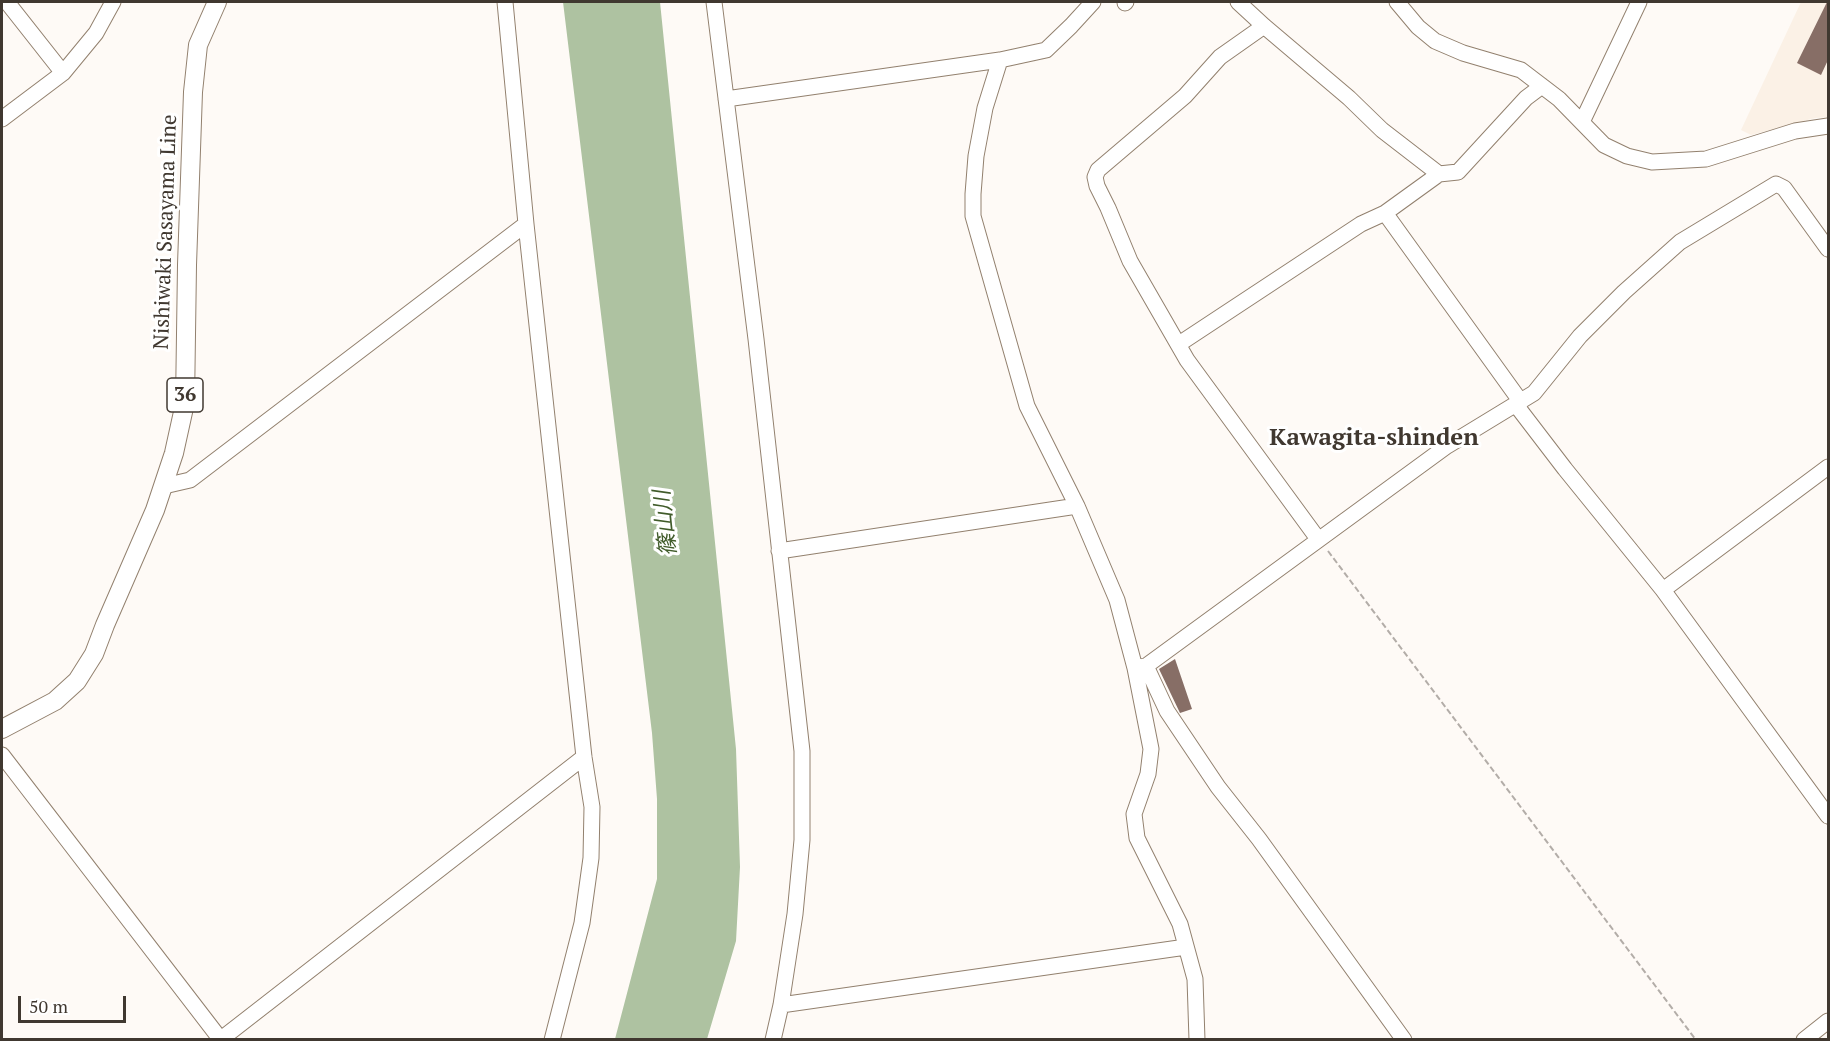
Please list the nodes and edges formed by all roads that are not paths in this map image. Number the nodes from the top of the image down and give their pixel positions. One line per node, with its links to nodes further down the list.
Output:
1 (7, 2): 12 (street)
2 (113, 2): 12 (street)
3 (216, 2): 25 (main road, Nishiwaki Sasayama Line / 36)
4 (505, 2): 20 (street)
5 (714, 2): 14 (street)
6 (1093, 2): 11 (street)
7 (1238, 2): 10 (street)
8 (1397, 2): 13 (street)
9 (1639, 2): 16 (street)
10 (1263, 26): 18 (street); 22 (street)
11 (1000, 60): 14 (street); 26 (street)
12 (63, 73): 15 (street)
13 (1542, 86): 16 (street); 18 (street)
14 (726, 99): 28 (street)
15 (2, 119)
16 (1582, 122): 17 (street)
17 (1828, 126)
18 (1439, 174): 19 (street)
19 (1385, 213): 22 (street); 23 (street)
20 (526, 224): 25 (street); 33 (street)
21 (1828, 249): 23 (street)
22 (1179, 344): 27 (street)
23 (1519, 403): 27 (street); 29 (street)
24 (1828, 467): 29 (street)
25 (164, 486): 31 (main road, Nishiwaki Sasayama Line / 36)
26 (1077, 506): 28 (street); 30 (street)
27 (1318, 539): 30 (street)
28 (779, 551): 36 (street)
29 (1663, 590): 34 (street)
30 (1141, 667): 35 (street); 42 (street)
31 (2, 729)
32 (2, 755): 38 (street)
33 (584, 758): 38 (street); 39 (street)
34 (1828, 816)
35 (1186, 947): 36 (street); 41 (street)
36 (782, 1005): 40 (street)
37 (1828, 1021): 43 (street)
38 (220, 1039)
39 (552, 1040)
40 (773, 1040)
41 (1197, 1040)
42 (1404, 1040)
43 (1804, 1040)

